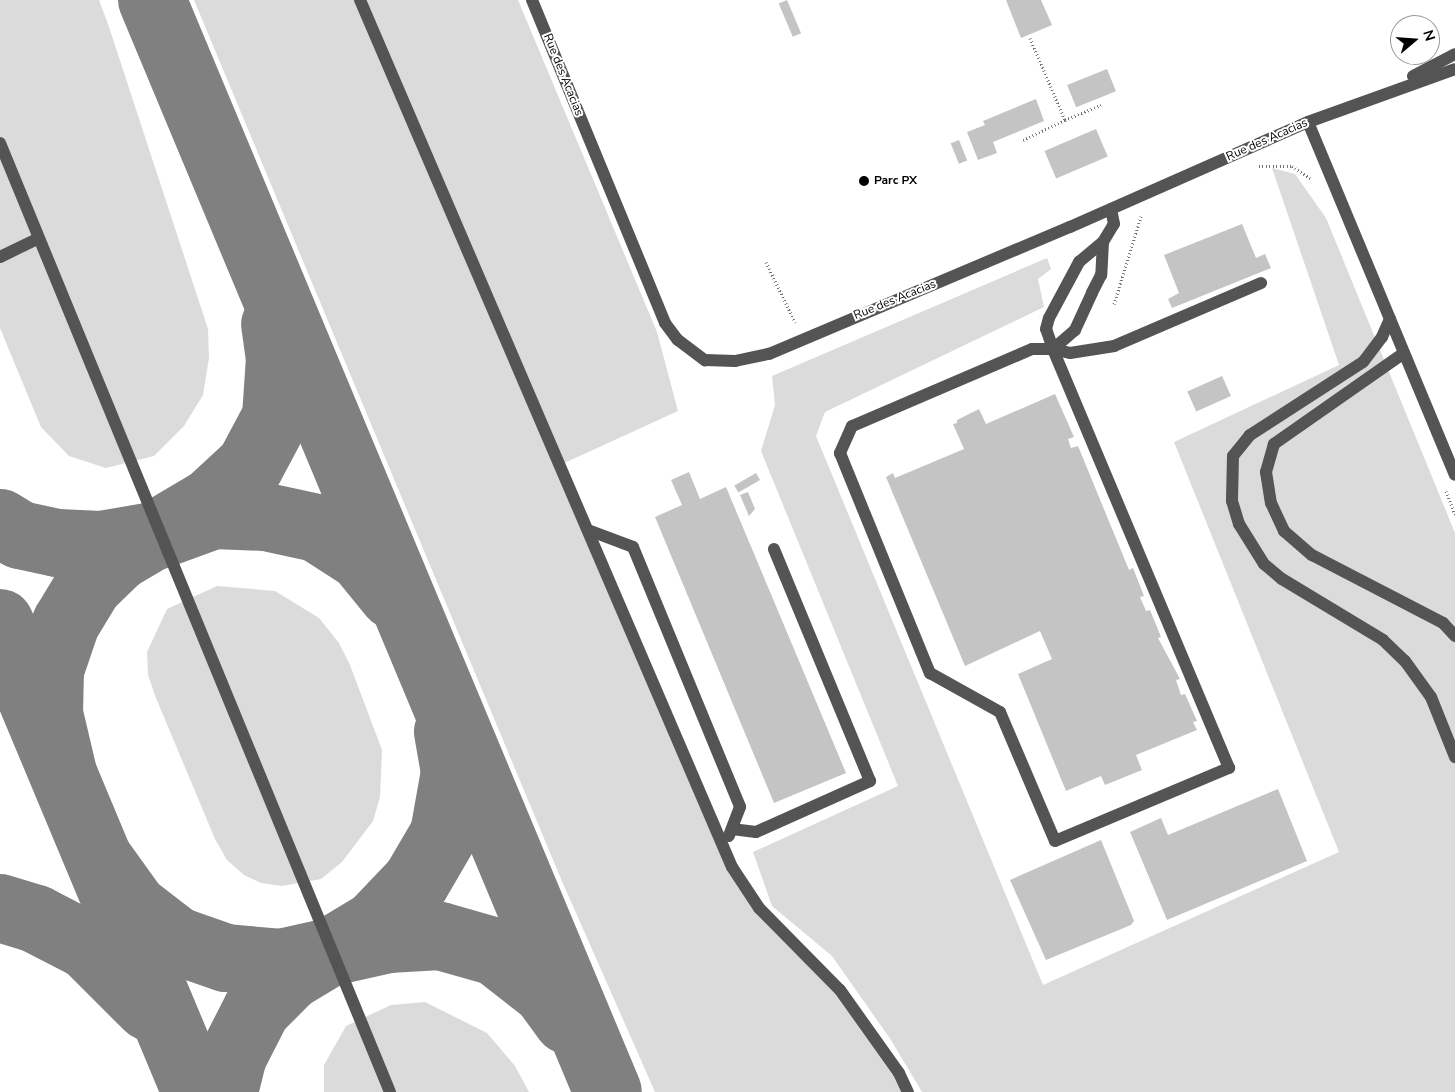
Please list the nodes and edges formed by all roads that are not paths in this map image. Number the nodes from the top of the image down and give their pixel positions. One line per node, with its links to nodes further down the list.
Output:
1 (360, 0): 17 (street)
2 (532, 0): 8 (street, Rue des Acacias)
3 (1455, 54): 5 (street)
4 (1455, 69): 5 (street, Rue des Acacias)
5 (1378, 94): 6 (street, Rue des Acacias)
6 (1308, 122): 8 (street, Rue des Acacias); 13 (street)
7 (0, 143): 9 (street)
8 (1111, 209): 10 (street)
9 (37, 239): 11 (street); 23 (street)
10 (1103, 242): 14 (street); 14 (street)
11 (0, 257)
12 (1261, 283): 14 (street)
13 (1390, 319): 15 (street); 20 (street)
14 (1053, 349): 14 (street)
15 (1404, 353): 16 (street); 19 (street)
16 (1455, 475)
17 (588, 530): 21 (street); 22 (street)
18 (774, 550): 21 (street)
19 (1455, 636)
20 (1455, 757)
21 (732, 829): 22 (street)
22 (724, 849): 24 (street)
23 (390, 1092)
24 (908, 1092)

